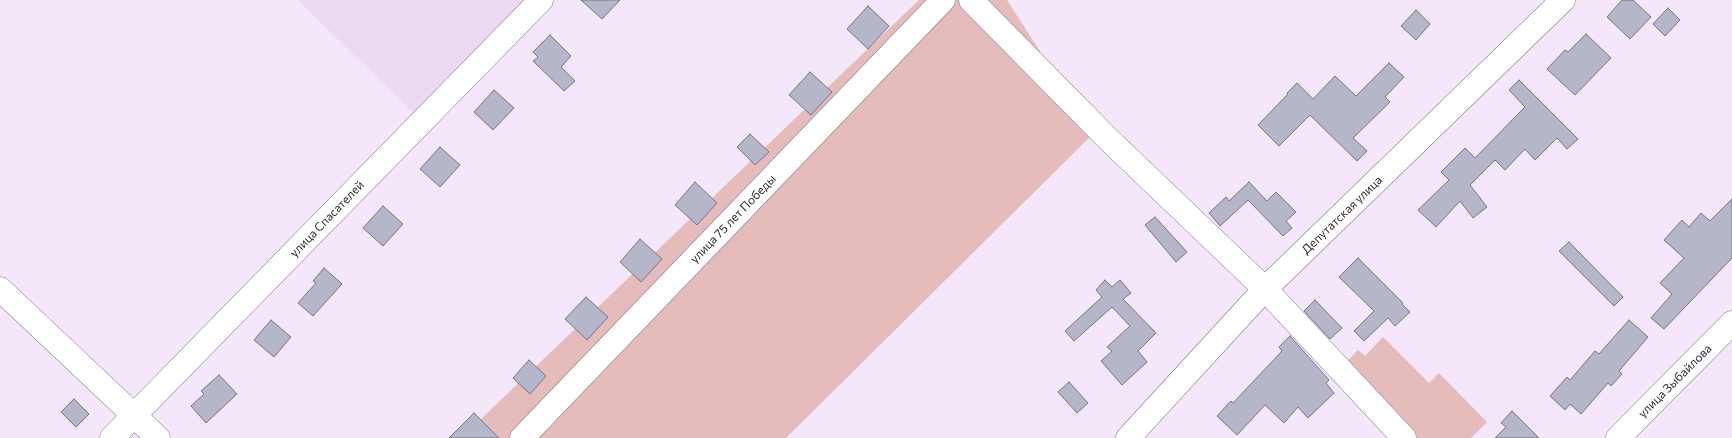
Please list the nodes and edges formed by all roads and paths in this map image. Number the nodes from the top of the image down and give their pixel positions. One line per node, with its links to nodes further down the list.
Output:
1 (541, 0): 8 (street, улица Спасателей)
2 (943, 0): 11 (street, улица 75 лет Победы)
3 (971, 0): 6 (street)
4 (1563, 0): 6 (street, Депутатская улица)
5 (0, 289): 8 (street)
6 (1265, 290): 12 (street, Депутатская улица); 13 (street)
7 (1732, 323): 14 (street, улица Зыбайлова)
8 (134, 415): 9 (street, улица Спасателей); 10 (street)
9 (112, 438)
10 (158, 438)
11 (522, 438)
12 (1128, 438)
13 (1404, 438)
14 (1618, 438)

